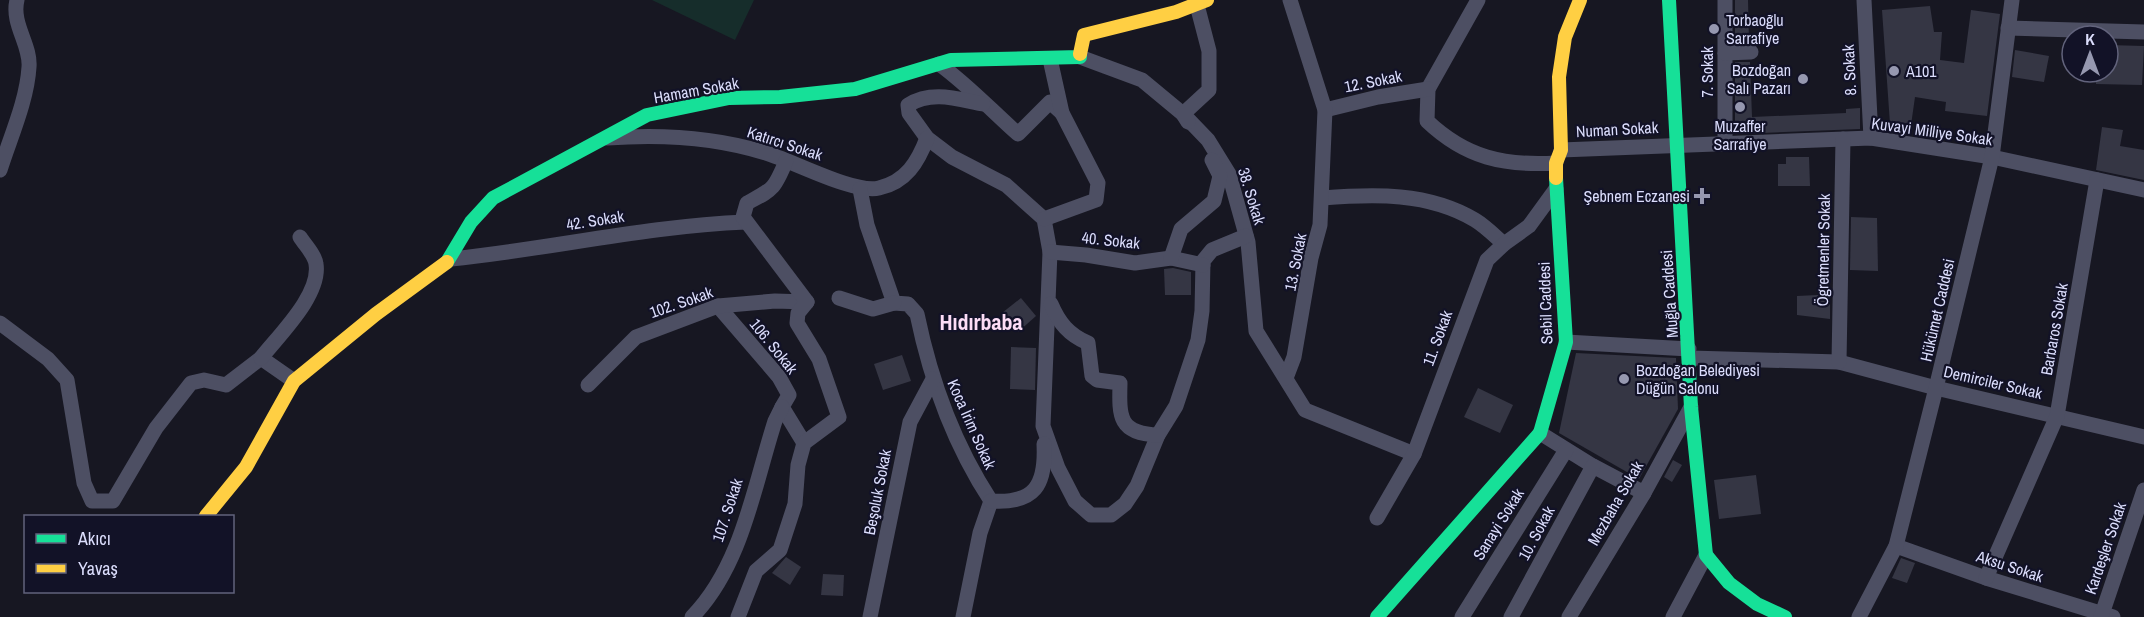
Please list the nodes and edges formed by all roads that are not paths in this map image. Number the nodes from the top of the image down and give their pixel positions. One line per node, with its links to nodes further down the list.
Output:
1 (17, 0): 31 (street)
2 (1290, 0): 19 (street, 13. Sokak)
3 (1478, 0): 17 (street)
4 (1580, 0): 28 (street, Sebil Caddesi)
5 (1669, 0): 27 (street, Muğla Caddesi)
6 (1725, 0): 13 (street, 7. Sokak)
7 (1864, 0): 24 (street, 8. Sokak)
8 (2012, 0): 10 (street, Hükümet Caddesi)
9 (1202, 2): 14 (street); 21 (street)
10 (2008, 28): 11 (street); 29 (street, Hükümet Caddesi)
11 (2144, 32)
12 (1751, 52): 13 (street)
13 (1725, 53): 26 (street, 7. Sokak)
14 (1080, 57): 15 (street, Hamam Sokak); 21 (street, 38. Sokak)
15 (1050, 59): 16 (street, Hamam Sokak); 20 (street)
16 (939, 64): 18 (street); 22 (street, Hamam Sokak)
17 (1428, 89): 19 (street, 12. Sokak); 28 (street, Numan Sokak)
18 (983, 104): 20 (street); 23 (street)
19 (1325, 110): 36 (street, 13. Sokak)
20 (1062, 113): 37 (street)
21 (1183, 114): 39 (street, 38. Sokak); 43 (street)
22 (605, 138): 30 (street, Katırcı Sokak); 44 (street, Hamam Sokak)
23 (927, 138): 33 (street, Katırcı Sokak); 37 (street)
24 (1871, 138): 25 (street, Kuvayi Milliye Sokak); 29 (street, Kuvayi Milliye Sokak)
25 (1843, 140): 26 (street, Kuvayi Milliye Sokak); 55 (street, Ögretmenler Sokak)
26 (1725, 143): 27 (street, Kuvayi Milliye Sokak)
27 (1675, 145): 28 (street, Numan Sokak); 53 (street, Muğla Caddesi)
28 (1558, 157): 34 (street, Sebil Caddesi)
29 (1992, 157): 32 (street, Kuvayi Milliye Sokak); 60 (street, Hükümet Caddesi)
30 (786, 161): 33 (street, Katırcı Sokak); 38 (street)
31 (0, 170)
32 (2097, 180): 35 (street, Kuvayi Milliye Sokak); 63 (street, Barbaros Sokak)
33 (860, 189): 49 (street)
34 (1556, 189): 41 (street, 11. Sokak); 52 (street, Sebil Caddesi)
35 (2144, 190)
36 (1322, 198): 41 (street); 56 (street, 13. Sokak)
37 (1044, 219): 42 (street)
38 (746, 222): 44 (street, 42. Sokak); 48 (street)
39 (1246, 236): 45 (street); 56 (street, 38. Sokak)
40 (300, 237): 54 (street)
41 (1504, 244): 70 (street, 11. Sokak)
42 (1050, 252): 43 (street, 40. Sokak); 47 (street)
43 (1171, 258): 45 (street, 40. Sokak)
44 (451, 259): 58 (street, Hamam Sokak)
45 (1203, 265): 66 (street)
46 (839, 298): 49 (street)
47 (1049, 299): 64 (street); 66 (street)
48 (807, 302): 50 (street, 102. Sokak); 68 (street)
49 (894, 303): 57 (street, Koca İrim Sokak)
50 (718, 306): 59 (street, 102. Sokak); 61 (street, 106. Sokak)
51 (0, 323): 54 (street)
52 (1566, 342): 53 (street, Demirciler Sokak); 65 (street, Sebil Caddesi)
53 (1689, 354): 55 (street, Demirciler Sokak); 62 (street, Muğla Caddesi)
54 (261, 358): 58 (street)
55 (1839, 362): 60 (street, Demirciler Sokak)
56 (1286, 378): 70 (street)
57 (933, 380): 74 (street, Koca İrim Sokak); 83 (street, Beşoluk Sokak)
58 (294, 381): 75 (street)
59 (588, 385)
60 (1936, 388): 63 (street, Demirciler Sokak); 77 (street, Hükümet Caddesi)
61 (782, 407): 68 (street, 106. Sokak); 81 (street, 107. Sokak)
62 (1691, 407): 73 (street, Mezbaha Sokak); 78 (street, Muğla Caddesi)
63 (2057, 416): 67 (street, Demirciler Sokak); 79 (street, Barbaros Sokak)
64 (1043, 426): 66 (street); 74 (street)
65 (1540, 433): 69 (street); 85 (street, Sebil Caddesi)
66 (1158, 435)
67 (2144, 437)
68 (804, 443): 82 (street)
69 (1566, 450): 71 (street); 86 (street, Sanayi Sokak)
70 (1414, 454): 76 (street, 11. Sokak)
71 (1593, 466): 73 (street); 87 (street, 10. Sokak)
72 (2144, 490): 80 (street, Kardeşler Sokak)
73 (1644, 493): 88 (street, Mezbaha Sokak)
74 (991, 501): 84 (street)
75 (207, 515)
76 (1377, 518)
77 (1896, 546): 79 (street, Aksu Sokak); 91 (street, Hükümet Caddesi)
78 (1706, 555): 89 (street); 90 (street)
79 (1986, 578): 80 (street, Aksu Sokak)
80 (2105, 616)
81 (692, 617)
82 (738, 617)
83 (870, 617)
84 (963, 617)
85 (1377, 617)
86 (1462, 617)
87 (1511, 617)
88 (1569, 617)
89 (1673, 617)
90 (1785, 617)
91 (1859, 617)

